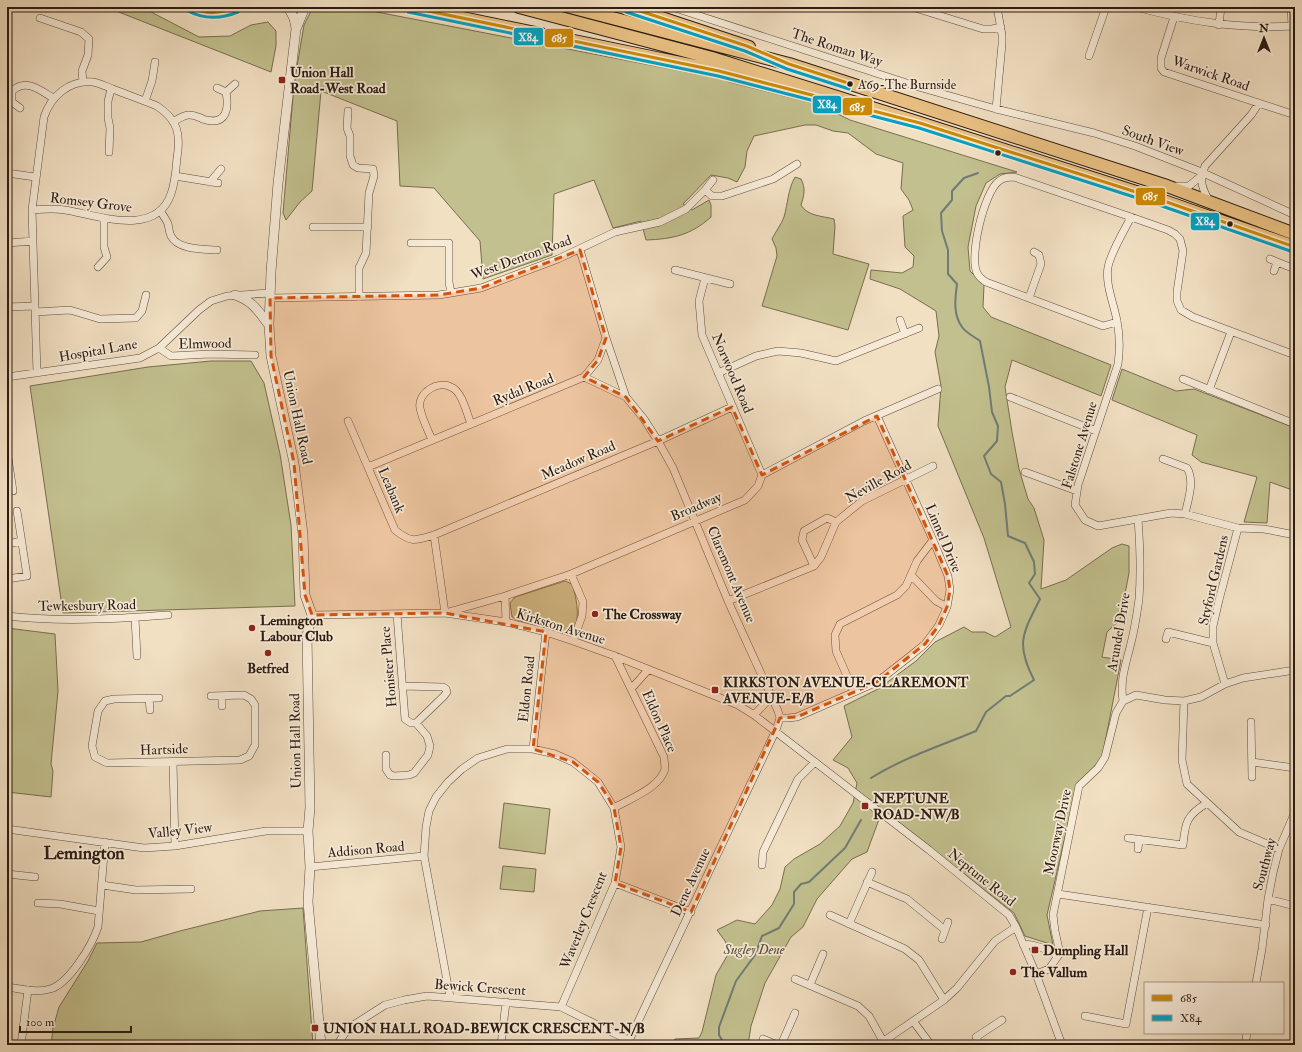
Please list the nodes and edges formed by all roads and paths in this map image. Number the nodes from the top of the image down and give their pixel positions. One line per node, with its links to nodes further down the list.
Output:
1 (190, 7): 2 (main road)
2 (236, 7)
3 (288, 7): 21 (street)
4 (305, 7): 21 (street)
5 (409, 7): 39 (highway)
6 (519, 7): 39 (highway)
7 (570, 7): 24 (highway)
8 (628, 7): 24 (highway)
9 (672, 7): 35 (street, The Roman Way)
10 (997, 7): 20 (street)
11 (1106, 7): 22 (street)
12 (1136, 7): 16 (street)
13 (1220, 7): 18 (street)
14 (1290, 7): 19 (street)
15 (915, 8): 20 (street)
16 (1174, 17): 18 (street); 32 (street, Warwick Road)
17 (40, 18): 25 (street)
18 (1219, 24): 19 (street)
19 (1293, 26)
20 (1001, 27): 35 (street)
21 (296, 30): 77 (street, Union Hall Road)
22 (1089, 56)
23 (155, 62): 31 (street)
24 (789, 64): 50 (highway)
25 (83, 82): 28 (street); 30 (street, Romsey Grove)
26 (235, 84): 29 (street)
27 (217, 88): 29 (street)
28 (111, 89): 31 (street); 40 (street)
29 (226, 92): 38 (street)
30 (53, 98): 33 (street); 46 (street, Romsey Grove)
31 (145, 101): 38 (street)
32 (1259, 103): 37 (street); 44 (street)
33 (9, 104): 34 (street)
34 (20, 108)
35 (996, 109): 44 (street, South View)
36 (348, 111): 59 (street)
37 (1295, 115)
38 (173, 122): 45 (street)
39 (920, 122): 64 (highway)
40 (108, 152)
41 (797, 164): 51 (street)
42 (221, 169): 48 (street)
43 (7, 173): 46 (street)
44 (1202, 174): 50 (street); 52 (street); 55 (street, South View)
45 (175, 176): 48 (street); 54 (street)
46 (35, 177): 53 (street, Romsey Grove)
47 (713, 180): 51 (street, West Denton Road)
48 (210, 182): 49 (street)
49 (218, 183)
50 (1167, 186): 52 (highway)
51 (705, 190): 66 (street, West Denton Road)
52 (1209, 202): 60 (highway)
53 (32, 210): 57 (street, Romsey Grove); 61 (street, Romsey Grove)
54 (160, 211): 57 (street, Romsey Grove); 65 (street)
55 (1295, 215)
56 (1131, 217): 79 (street); 83 (street, Falstone Avenue); 86 (street)
57 (104, 218): 68 (street)
58 (313, 227): 59 (street)
59 (368, 227): 78 (street)
60 (1295, 234)
61 (33, 241): 62 (street); 81 (street, Romsey Grove)
62 (7, 242)
63 (411, 243): 74 (street)
64 (1295, 247)
65 (217, 250)
66 (580, 250): 74 (street, West Denton Road); 88 (street, Claremont Avenue)
67 (1034, 252): 79 (street)
68 (98, 267)
69 (1295, 269): 71 (street)
70 (675, 270): 72 (street)
71 (1274, 271)
72 (705, 278): 73 (street); 93 (street, Norwood Road)
73 (730, 284)
74 (451, 293): 78 (street, West Denton Road)
75 (146, 295): 81 (street)
76 (235, 295): 77 (street, Hospital Lane); 84 (street); 89 (street, Hospital Lane)
77 (270, 295): 78 (street, West Denton Road); 84 (street, Union Hall Road)
78 (359, 297)
79 (1028, 298): 83 (street)
80 (7, 307): 81 (street)
81 (35, 309): 92 (street, Romsey Grove)
82 (900, 320): 87 (street)
83 (1117, 322): 106 (street, Falstone Avenue)
84 (269, 325): 139 (street, Union Hall Road)
85 (919, 328): 87 (street)
86 (1232, 332): 91 (street); 98 (street)
87 (905, 334): 93 (street)
88 (606, 338): 95 (street); 99 (street, Claremont Avenue)
89 (159, 348): 90 (street, Elmwood); 92 (street, Hospital Lane)
90 (255, 355)
91 (1295, 355)
92 (37, 372): 94 (street, Hospital Lane)
93 (718, 373): 101 (street, Norwood Road)
94 (7, 377)
95 (584, 377): 99 (street); 104 (street, Rydal Road)
96 (1183, 379): 98 (street)
97 (938, 389): 102 (street)
98 (1209, 390): 105 (street)
99 (626, 397): 108 (street, Claremont Avenue)
100 (1010, 397): 106 (street)
101 (732, 407): 108 (street, Meadow Road); 114 (street, Norwood Road)
102 (877, 416): 114 (street); 116 (street, Linnel Drive)
103 (348, 421): 112 (street, Leabank)
104 (471, 424): 107 (street, Rydal Road); 107 (street)
105 (1295, 424)
106 (1096, 431): 117 (street, Falstone Avenue)
107 (432, 440): 112 (street, Rydal Road)
108 (658, 441): 122 (street, Claremont Avenue); 125 (street, Meadow Road)
109 (7, 451): 115 (street)
110 (1163, 459): 120 (street)
111 (933, 466): 116 (street, Neville Road)
112 (368, 467): 125 (street, Leabank)
113 (1025, 472): 117 (street)
114 (762, 475): 122 (street, Broadway)
115 (9, 478): 118 (street)
116 (905, 481): 123 (street, Neville Road); 127 (street, Linnel Drive)
117 (1077, 491): 121 (street, Falstone Avenue)
118 (13, 492)
119 (17, 512): 128 (street)
120 (1185, 514): 121 (street, Falstone Avenue); 124 (street, Falstone Avenue)
121 (1138, 519): 163 (street, Arundel Drive)
122 (695, 521): 131 (street, Broadway); 135 (street, Claremont Avenue)
123 (836, 522): 130 (street, Neville Road); 130 (street)
124 (1238, 528): 126 (street, Falstone Avenue); 148 (street, Styford Gardens)
125 (434, 535): 137 (street)
126 (1295, 535)
127 (933, 540): 132 (street); 136 (street, Linnel Drive)
128 (22, 541): 129 (street); 133 (street)
129 (7, 544)
130 (814, 566): 135 (street)
131 (571, 574): 134 (street, Broadway); 147 (street)
132 (911, 574): 136 (street); 157 (street)
133 (7, 580)
134 (505, 596): 137 (street, Broadway); 143 (street)
135 (728, 601): 160 (street, Claremont Avenue)
136 (948, 607): 157 (street, Linnel Drive)
137 (445, 612): 138 (street, Kirkston Avenue); 143 (street, Kirkston Avenue)
138 (397, 614): 139 (street, Kirkston Avenue); 155 (street, Honister Place)
139 (312, 615): 185 (street, Union Hall Road)
140 (7, 616): 142 (street, Tewkesbury Road)
141 (168, 616): 142 (street, Tewkesbury Road)
142 (135, 618): 149 (street)
143 (506, 622): 144 (street, Kirkston Avenue)
144 (546, 632): 147 (street, Kirkston Avenue); 173 (street, Eldon Road)
145 (1166, 639): 148 (street)
146 (1295, 640): 151 (street)
147 (573, 641): 150 (street, Kirkston Avenue)
148 (1213, 643): 154 (street, Styford Gardens)
149 (137, 656)
150 (615, 656): 152 (street, Kirkston Avenue); 156 (street, Eldon Place)
151 (1295, 663)
152 (648, 670): 156 (street, Eldon Place); 167 (street, Kirkston Avenue)
153 (1295, 670): 154 (street)
154 (1224, 684): 164 (street)
155 (402, 686): 170 (street, Honister Place); 170 (street)
156 (631, 689): 181 (street, Eldon Place)
157 (854, 692): 168 (street, Linnel Drive)
158 (211, 696): 159 (street, Hartside)
159 (222, 696): 165 (street); 175 (street, Hartside)
160 (771, 697): 167 (street); 168 (street, Claremont Avenue)
161 (149, 698): 162 (street, Hartside); 166 (street); 175 (street, Hartside)
162 (159, 698)
163 (1123, 701): 164 (street); 203 (street, Moorway Drive)
164 (1184, 701): 180 (street)
165 (222, 706)
166 (150, 710)
167 (754, 715): 171 (street, Kirkston Avenue)
168 (780, 718): 171 (street, Dene Avenue)
169 (1251, 722): 177 (street)
170 (416, 723): 174 (street)
171 (776, 730): 172 (street, Kirkston Avenue); 209 (street, Dene Avenue)
172 (784, 737): 176 (street, Neptune Road)
173 (533, 749): 181 (street, Waverley Crescent); 193 (street, Waverley Crescent)
174 (386, 755)
175 (173, 762): 190 (street)
176 (815, 762): 194 (street); 214 (street, Neptune Road)
177 (1252, 762): 178 (street); 179 (street)
178 (1295, 768)
179 (1252, 777)
180 (1207, 803): 188 (street); 192 (street)
181 (614, 808): 200 (street, Waverley Crescent)
182 (1295, 812): 184 (street, Southway)
183 (7, 829): 189 (street, Valley View)
184 (1287, 830): 186 (street); 192 (street, Southway)
185 (308, 831): 190 (street, Valley View); 195 (street, Union Hall Road)
186 (1295, 833)
187 (1128, 838): 188 (street)
188 (1139, 839): 191 (street)
189 (105, 842): 190 (street, Valley View); 201 (street)
190 (175, 846)
191 (1138, 849)
192 (1279, 849): 204 (street, Southway)
193 (424, 856): 195 (street, Addison Road); 226 (street, Waverley Crescent)
194 (762, 865)
195 (310, 867): 239 (street, Union Hall Road)
196 (872, 872): 199 (street)
197 (7, 874): 198 (street)
198 (35, 877)
199 (867, 882): 212 (street); 215 (street)
200 (615, 883): 209 (street); 229 (street, Waverley Crescent)
201 (102, 885): 202 (street); 208 (street)
202 (191, 889)
203 (1058, 894): 207 (street); 219 (street, Moorway Drive)
204 (1268, 899): 206 (street); 213 (street, Southway)
205 (38, 903): 208 (street)
206 (1295, 906)
207 (1148, 907): 213 (street); 231 (street)
208 (99, 911): 225 (street)
209 (691, 912): 236 (street, Dene Avenue)
210 (830, 915): 212 (street)
211 (948, 922): 215 (street)
212 (849, 924): 227 (street)
213 (1266, 925): 222 (street, Southway)
214 (1016, 927): 217 (street); 227 (street, Neptune Road)
215 (945, 930): 216 (street)
216 (942, 939)
217 (1023, 944): 219 (street); 220 (street)
218 (822, 954): 223 (street)
219 (1058, 956): 220 (street)
220 (1036, 974): 246 (street)
221 (795, 979): 223 (street)
222 (1256, 982)
223 (810, 985): 237 (street)
224 (7, 987): 225 (street)
225 (28, 990): 238 (street)
226 (450, 997): 228 (street, Bewick Crescent); 240 (street, Bewick Crescent)
227 (944, 1000): 233 (street, Neptune Road)
228 (506, 1002): 229 (street, Bewick Crescent); 241 (street)
229 (561, 1007): 236 (street, Bewick Crescent)
230 (795, 1013): 243 (street)
231 (1085, 1016)
232 (1002, 1020): 245 (street)
233 (913, 1021): 237 (street, Neptune Road); 244 (street)
234 (1248, 1034): 247 (street)
235 (763, 1039): 242 (street)
236 (628, 1042)
237 (881, 1043)
238 (21, 1045)
239 (321, 1045)
240 (339, 1045)
241 (501, 1045)
242 (777, 1045)
243 (781, 1045)
244 (931, 1045)
245 (980, 1045)
246 (1062, 1045)
247 (1245, 1045)

